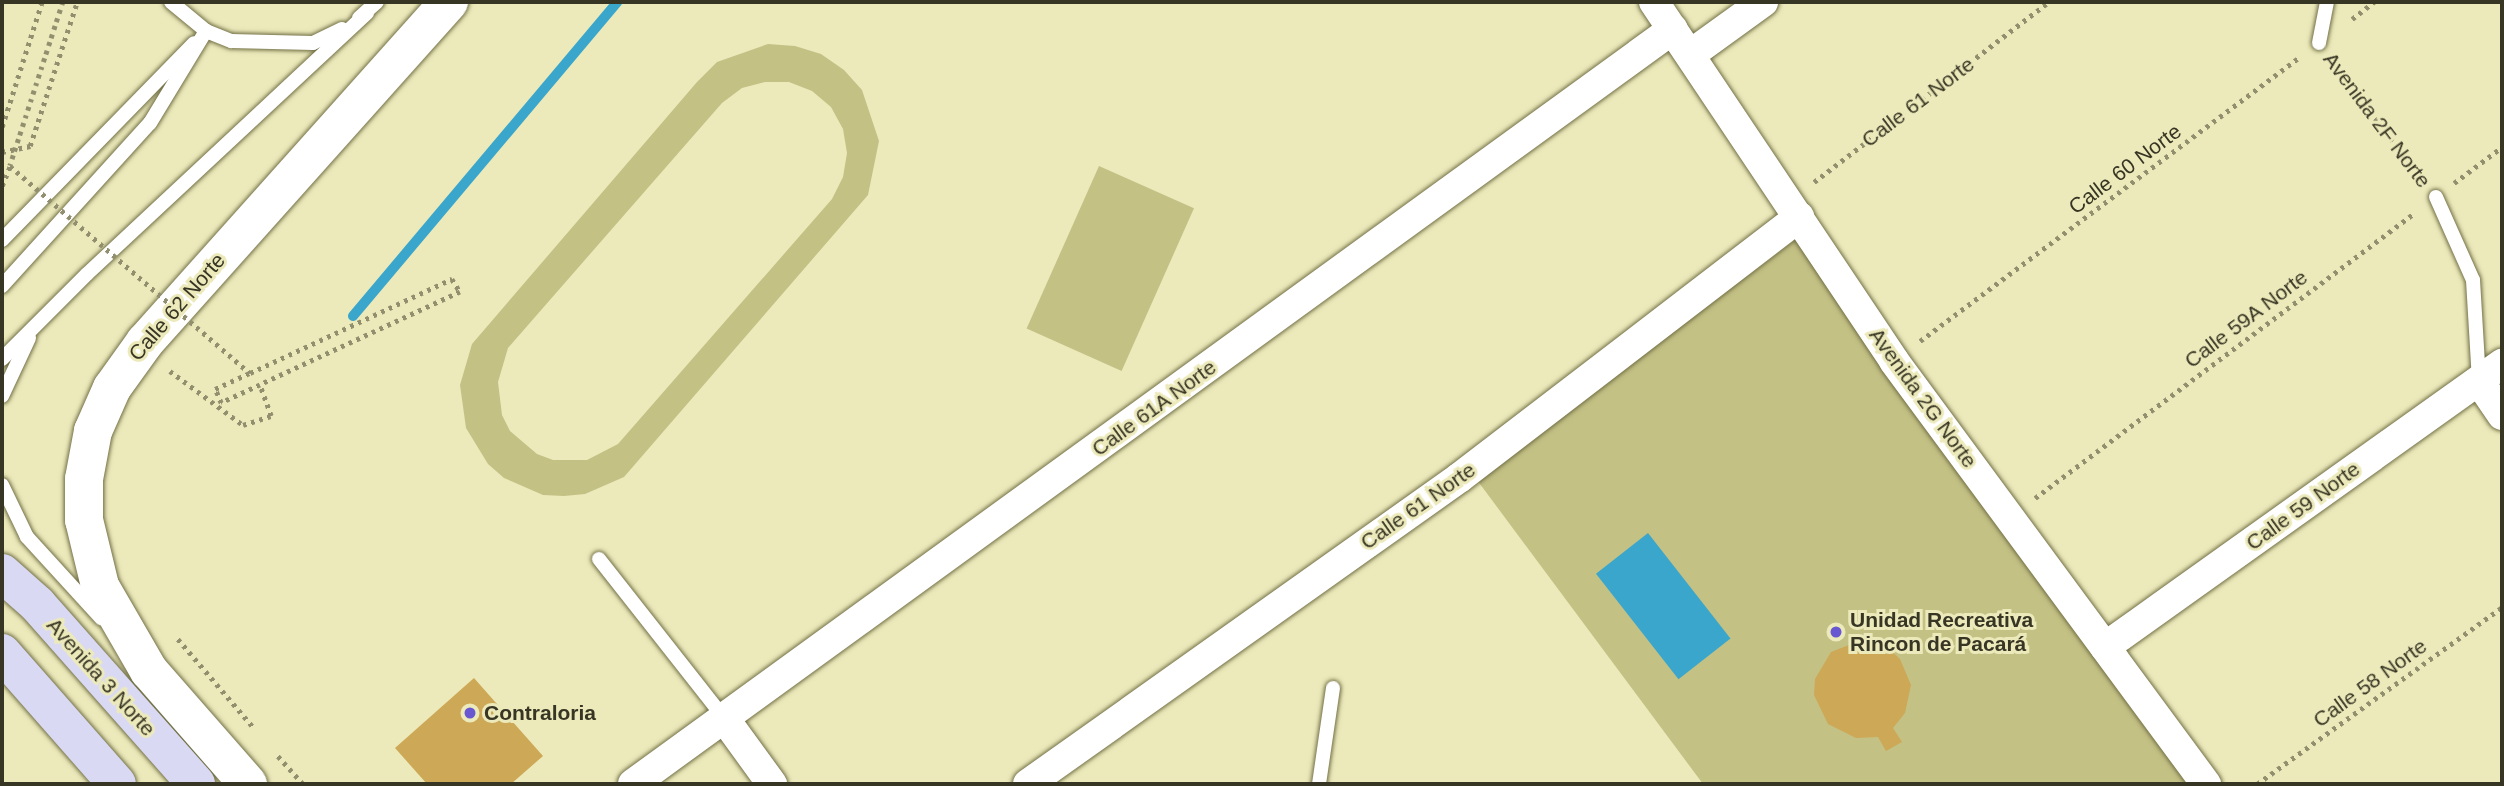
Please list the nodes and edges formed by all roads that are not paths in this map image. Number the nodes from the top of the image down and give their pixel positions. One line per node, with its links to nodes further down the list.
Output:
1 (172, 2): 8 (lane)
2 (449, 2): 25 (street, Calle 62 Norte)
3 (1654, 2): 7 (street, Avenida 2G Norte)
4 (1763, 2): 10 (street)
5 (2327, 2): 9 (lane)
6 (372, 7): 8 (lane); 15 (lane)
7 (1673, 29): 10 (street, Avenida 2G Norte); 27 (street, Calle 61A Norte)
8 (206, 32): 13 (lane); 14 (lane)
9 (2319, 43)
10 (1691, 54): 12 (street, Avenida 2G Norte)
11 (2436, 197): 17 (lane)
12 (1793, 209): 23 (street, Avenida 2G Norte); 33 (street, Calle 61 Norte)
13 (2, 240)
14 (2, 286)
15 (36, 326): 16 (lane); 18 (lane)
16 (2, 359)
17 (2491, 372): 19 (street); 23 (street, Calle 59 Norte)
18 (2, 396)
19 (2502, 415)
20 (2, 485): 25 (lane)
21 (599, 559): 27 (lane)
22 (2, 573): 29 (main road, Avenida 3 Norte)
23 (2105, 647): 35 (street, Avenida 2G Norte)
24 (2, 653): 28 (main road)
25 (149, 671): 30 (street, Avenida 3 Norte)
26 (1333, 688): 34 (lane)
27 (724, 719): 31 (street, Calle 61A Norte); 32 (street)
28 (117, 784)
29 (197, 784)
30 (248, 784)
31 (633, 784)
32 (772, 784)
33 (1028, 784)
34 (1319, 784)
35 (2206, 784)

